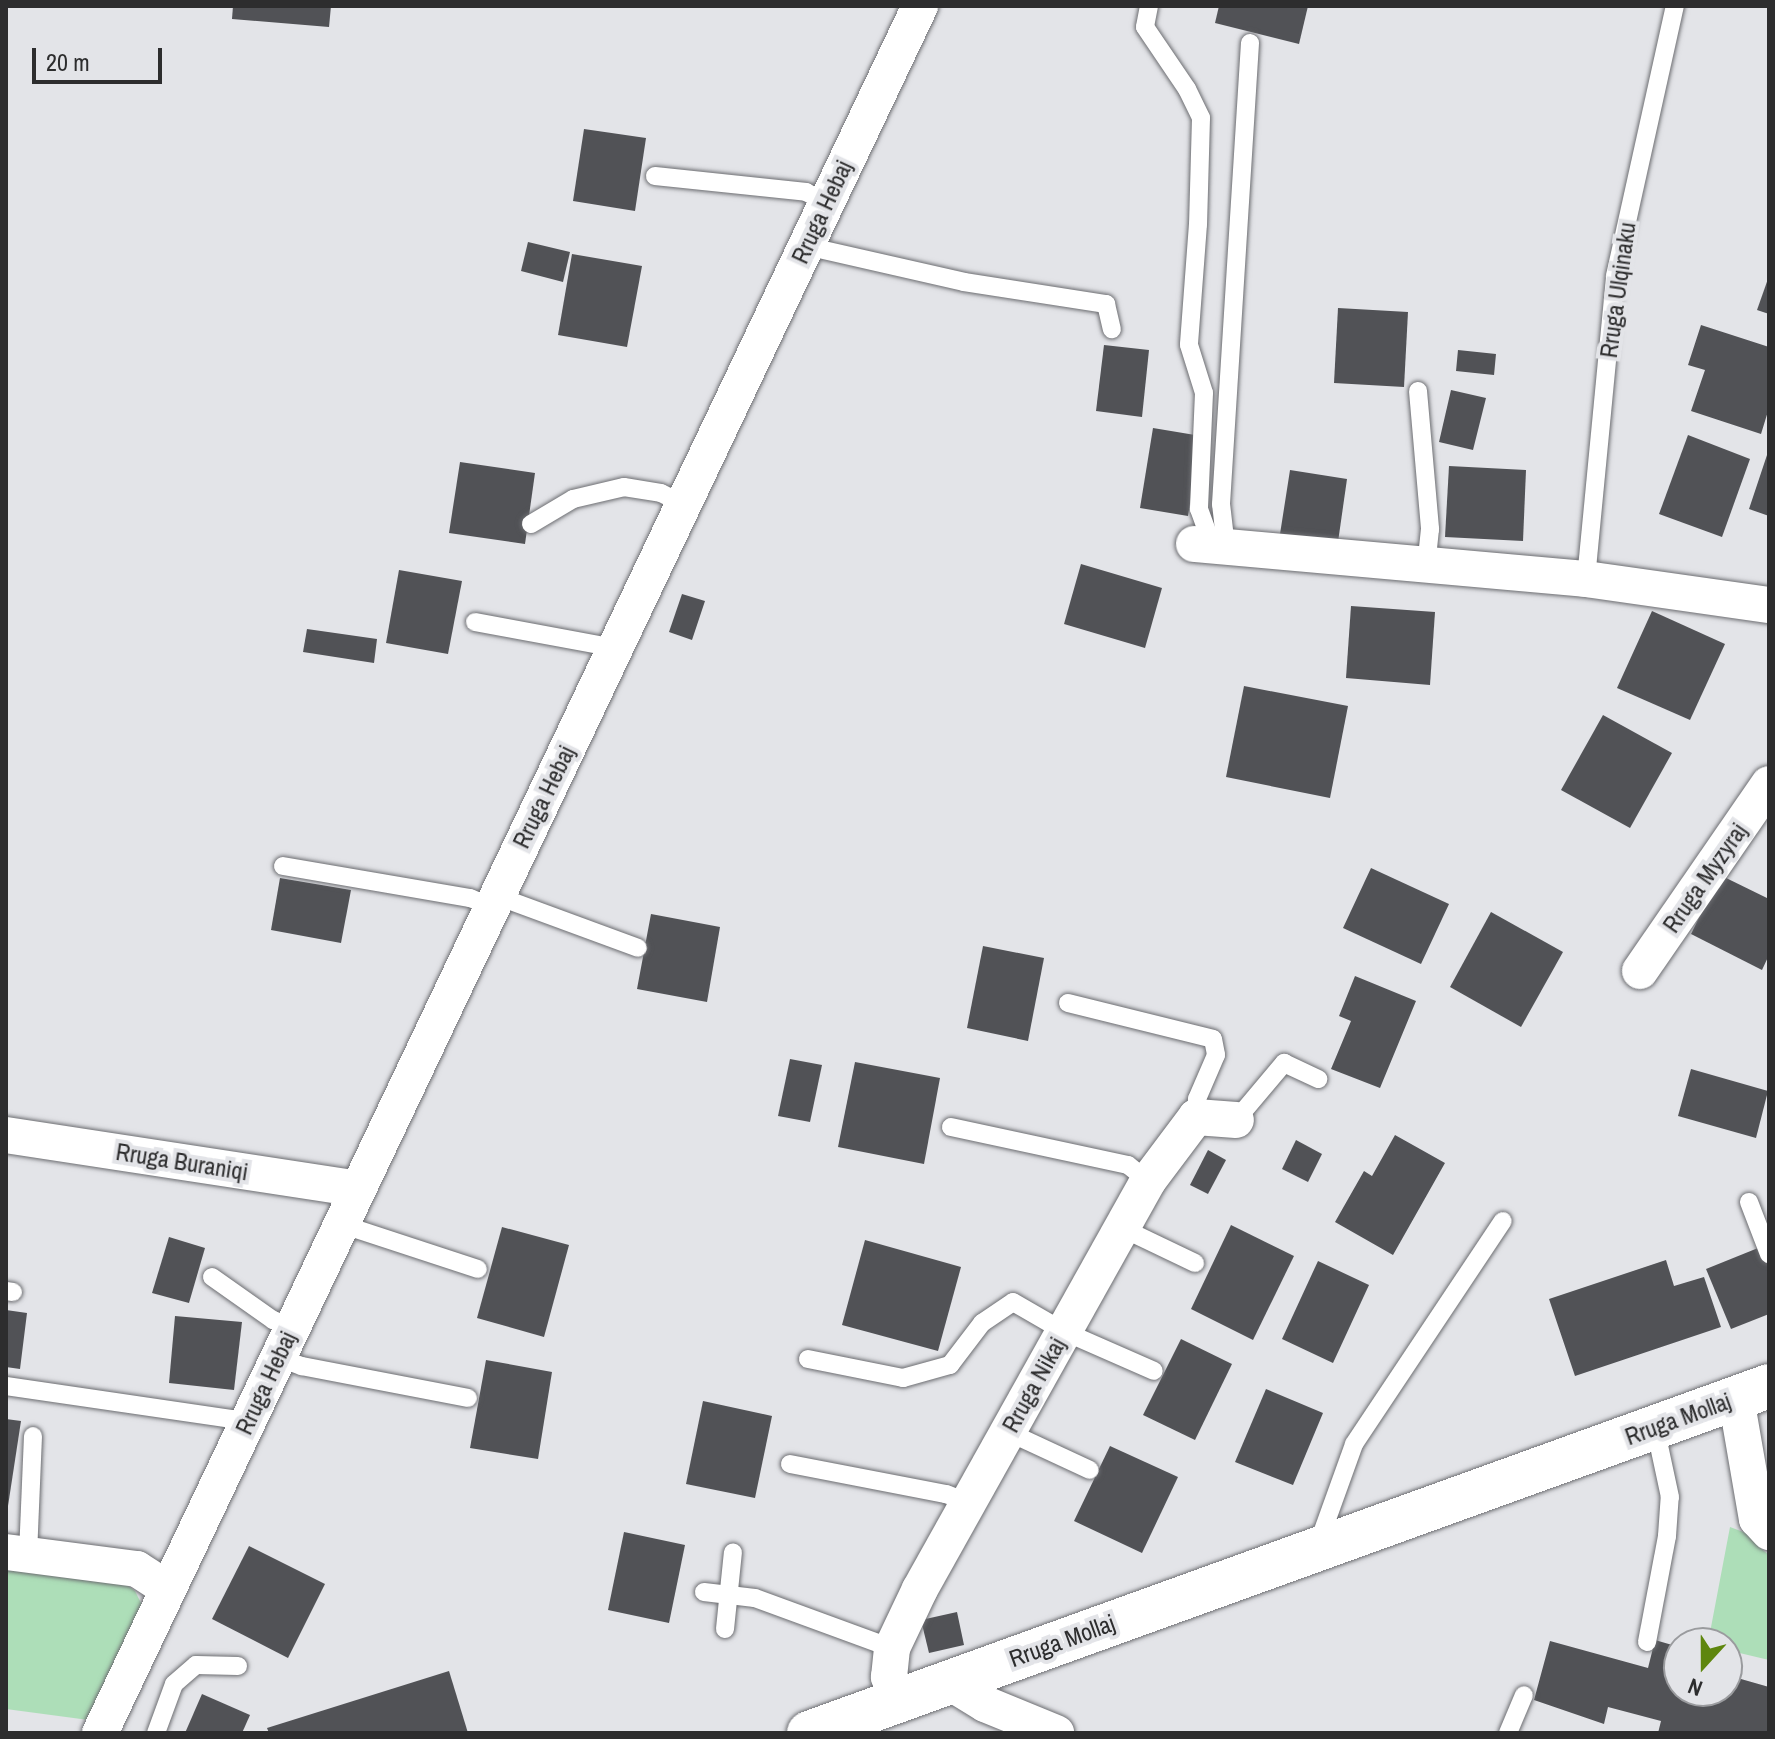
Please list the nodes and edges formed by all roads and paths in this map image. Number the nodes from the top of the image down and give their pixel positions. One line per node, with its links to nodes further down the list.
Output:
1 (920, 6): 6 (street, Rruga Hebaj)
2 (1149, 6): 12 (lane)
3 (1675, 6): 14 (lane, Rruga Ulqinaku)
4 (1250, 43): 12 (lane)
5 (655, 176): 6 (lane)
6 (826, 203): 7 (street, Rruga Hebaj)
7 (806, 246): 8 (lane); 10 (street, Rruga Hebaj)
8 (1112, 329)
9 (1418, 391): 13 (lane)
10 (683, 504): 11 (lane); 17 (street, Rruga Hebaj)
11 (531, 524)
12 (1211, 545): 13 (street)
13 (1426, 565): 14 (street)
14 (1586, 579): 15 (street)
15 (1769, 605)
16 (475, 622): 17 (lane)
17 (615, 648): 20 (street, Rruga Hebaj)
18 (1769, 784): 22 (street, Rruga Myzyraj)
19 (283, 866): 20 (lane)
20 (494, 902): 21 (lane); 30 (street, Rruga Hebaj)
21 (638, 948)
22 (1640, 971)
23 (1068, 1003): 25 (lane)
24 (1319, 1079): 26 (lane)
25 (1196, 1117): 26 (street); 29 (street, Rruga Nikaj)
26 (1236, 1120)
27 (951, 1127): 29 (lane)
28 (6, 1135): 30 (street, Rruga Buraniqi)
29 (1148, 1181): 34 (street, Rruga Nikaj)
30 (358, 1189): 33 (street, Rruga Hebaj)
31 (1749, 1202): 35 (lane)
32 (1503, 1221): 54 (lane)
33 (341, 1224): 37 (lane); 40 (street, Rruga Hebaj)
34 (1122, 1228): 36 (lane); 39 (street, Rruga Nikaj)
35 (1769, 1254)
36 (1195, 1263)
37 (478, 1269)
38 (212, 1277): 40 (lane)
39 (1063, 1331): 41 (lane); 42 (lane); 48 (street, Rruga Nikaj)
40 (285, 1342): 45 (lane); 46 (street, Rruga Hebaj)
41 (808, 1359)
42 (1154, 1371)
43 (6, 1386): 46 (lane)
44 (1753, 1392): 47 (street, Rruga Mollaj); 53 (street)
45 (468, 1398)
46 (246, 1424): 57 (street, Rruga Hebaj)
47 (1655, 1427): 54 (street, Rruga Mollaj); 61 (lane)
48 (1008, 1432): 51 (lane); 52 (street, Rruga Nikaj)
49 (33, 1436): 56 (lane)
50 (790, 1464): 52 (lane)
51 (1090, 1470)
52 (969, 1503): 62 (street, Rruga Nikaj)
53 (1769, 1532)
54 (1316, 1549): 64 (street, Rruga Mollaj)
55 (733, 1552): 59 (lane)
56 (17, 1553): 57 (street)
57 (168, 1589): 67 (street, Rruga Hebaj)
58 (704, 1592): 59 (lane)
59 (728, 1595): 60 (lane); 62 (lane)
60 (725, 1629)
61 (1647, 1642)
62 (892, 1648): 66 (street)
63 (238, 1666): 68 (lane)
64 (949, 1682): 66 (street, Rruga Mollaj); 70 (street)
65 (1524, 1695): 71 (lane)
66 (901, 1700): 69 (street, Rruga Mollaj)
67 (100, 1733)
68 (156, 1733)
69 (809, 1733)
70 (1056, 1733)
71 (1508, 1733)

